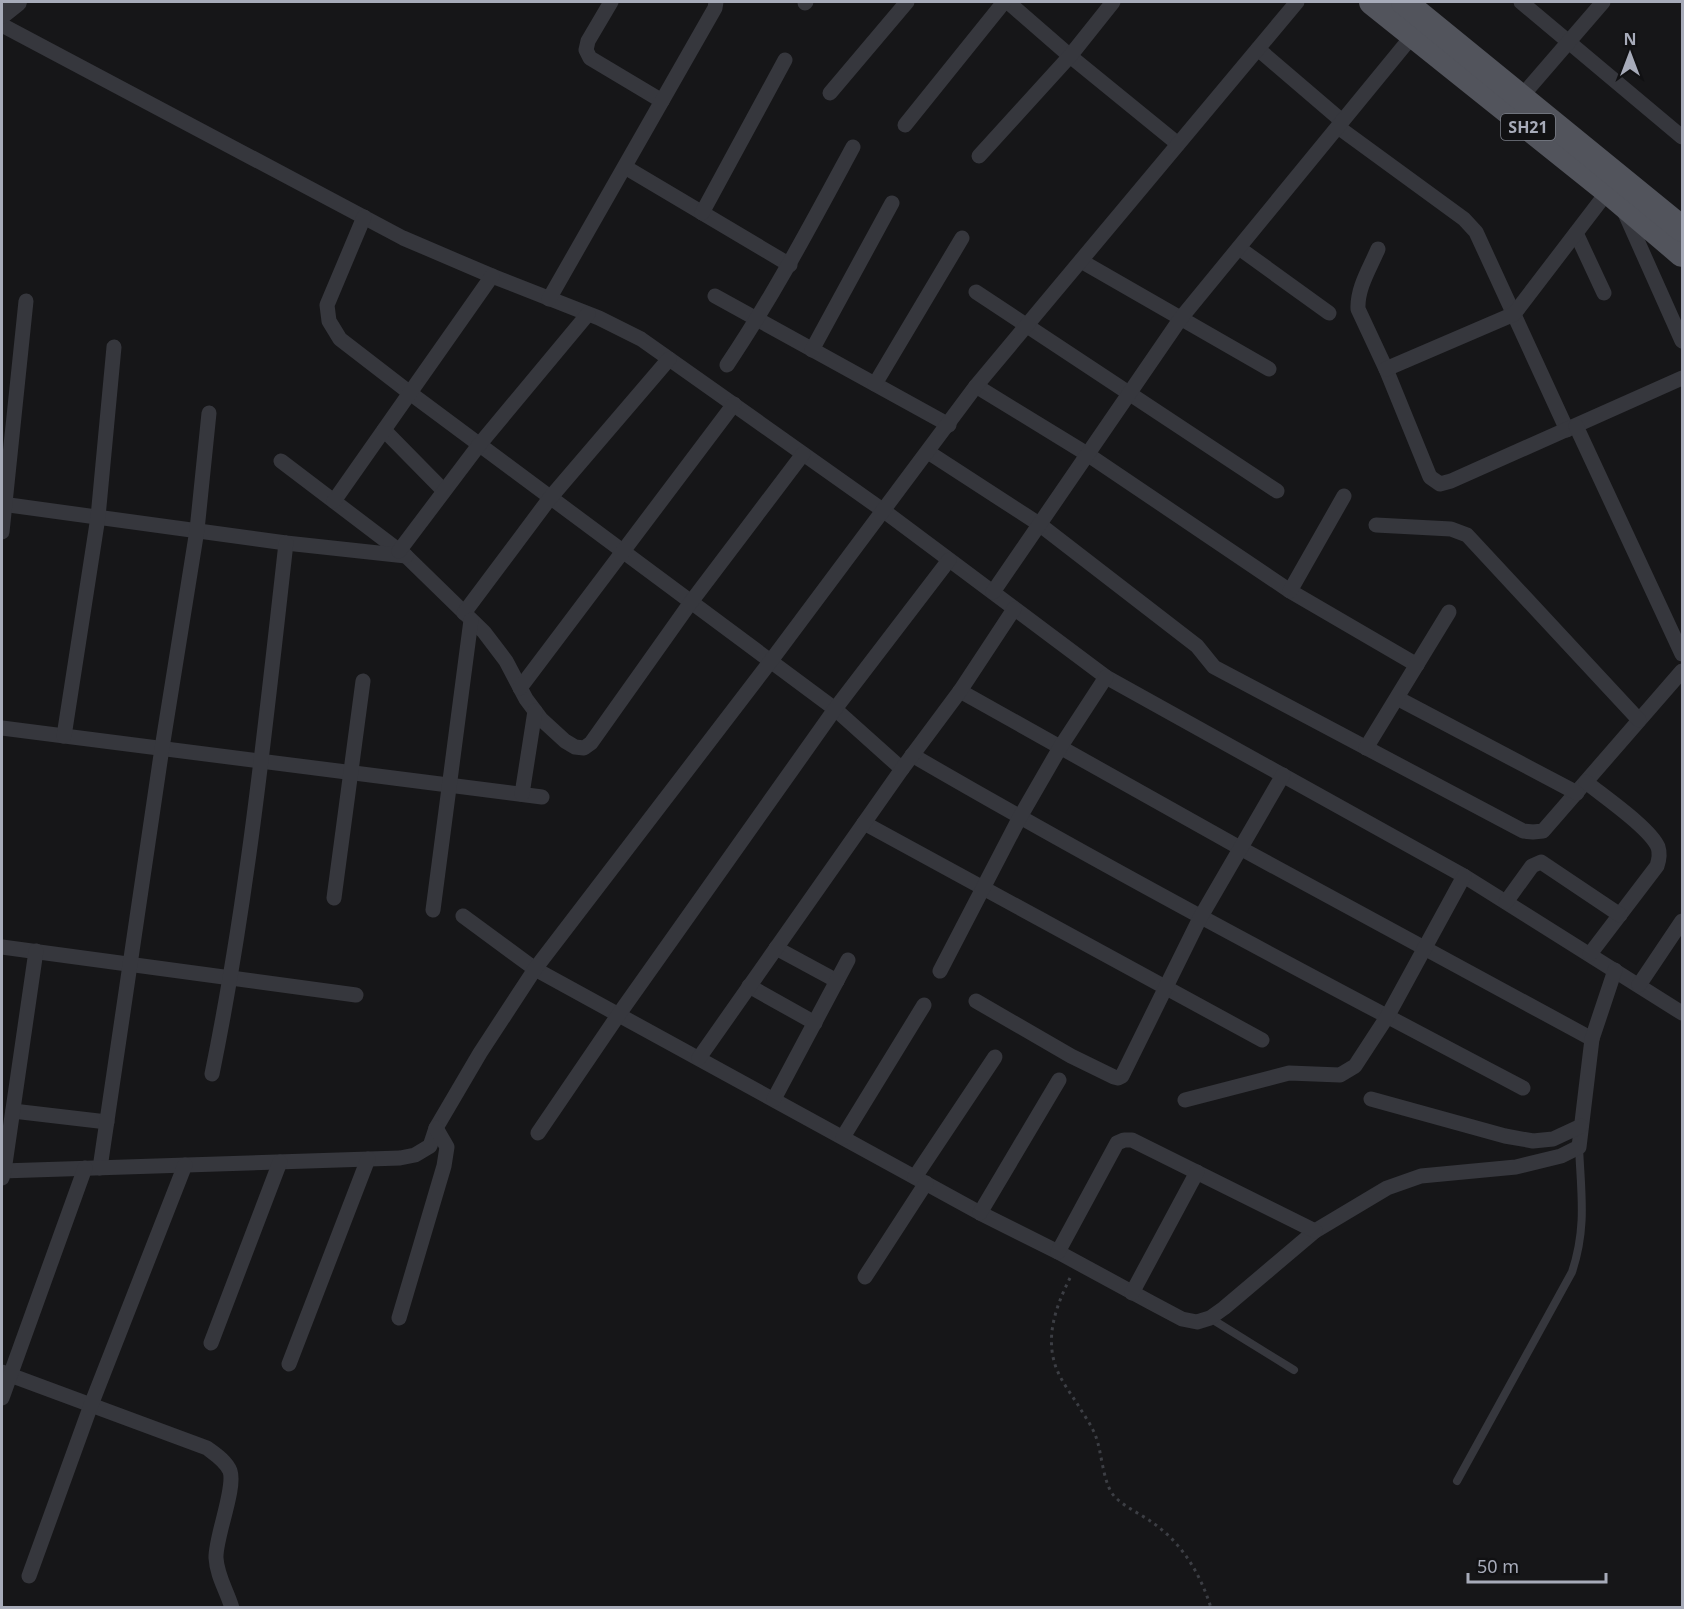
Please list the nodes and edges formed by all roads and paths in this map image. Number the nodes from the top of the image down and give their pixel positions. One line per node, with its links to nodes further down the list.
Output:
1 (17, 2): 12 (street)
2 (611, 2): 21 (street)
3 (716, 2): 21 (street)
4 (907, 2): 19 (street)
5 (1006, 2): 17 (street); 23 (street)
6 (1113, 2): 17 (street)
7 (1297, 2): 16 (street)
8 (1372, 2): 14 (main road, SH21)
9 (1404, 2): 20 (main road, SH21)
10 (1521, 2): 15 (street)
11 (1603, 2): 15 (street)
12 (2, 14)
13 (2, 25): 32 (street)
14 (1413, 34): 22 (street); 29 (main road, SH21)
15 (1568, 42): 20 (street); 24 (street)
16 (1258, 49): 22 (street); 25 (street)
17 (1070, 56): 25 (street); 27 (street)
18 (785, 60): 31 (street)
19 (830, 93)
20 (1521, 97): 33 (main road, SH21)
21 (662, 101): 28 (street)
22 (1340, 124): 36 (street); 49 (street)
23 (905, 125)
24 (1683, 137)
25 (1178, 144): 39 (street)
26 (853, 147): 40 (street)
27 (979, 156)
28 (625, 166): 31 (street); 45 (street)
29 (1613, 195): 34 (street); 38 (main road, SH21); 53 (street)
30 (892, 202): 55 (street)
31 (702, 213): 40 (street)
32 (364, 217): 41 (street); 63 (street)
33 (1683, 229)
34 (1576, 233): 43 (street); 49 (street)
35 (962, 238): 61 (street)
36 (1239, 248): 47 (street); 50 (street)
37 (1378, 249): 59 (street)
38 (1683, 254)
39 (1081, 261): 50 (street); 52 (street)
40 (790, 265): 51 (street)
41 (492, 276): 45 (street); 63 (street)
42 (976, 292): 52 (street)
43 (1604, 293)
44 (715, 297): 51 (street)
45 (549, 299): 48 (street)
46 (26, 301): 65 (street)
47 (1329, 313)
48 (588, 314): 56 (street); 71 (street)
49 (1514, 314): 59 (street); 69 (street)
50 (1180, 318): 58 (street); 64 (street)
51 (758, 320): 55 (street); 57 (street)
52 (1027, 326): 62 (street); 64 (street)
53 (1683, 341)
54 (114, 346): 83 (street)
55 (812, 350): 61 (street)
56 (669, 359): 66 (street); 79 (street)
57 (727, 365)
58 (1269, 369)
59 (1386, 369): 69 (street)
60 (1683, 378): 69 (street)
61 (875, 384): 68 (street)
62 (976, 386): 68 (street); 74 (street)
63 (410, 393): 70 (street); 71 (street)
64 (1129, 393): 74 (street); 77 (street)
65 (9, 403): 81 (street)
66 (734, 404): 73 (street); 89 (street)
67 (209, 413): 86 (street)
68 (949, 425): 72 (street)
69 (1571, 428): 98 (street)
70 (384, 430): 76 (street); 80 (street)
71 (479, 445): 76 (street); 79 (street)
72 (928, 452): 82 (street); 84 (street)
73 (803, 454): 82 (street); 94 (street)
74 (1087, 454): 84 (street); 92 (street)
75 (282, 461): 80 (street)
76 (444, 491): 90 (street)
77 (1276, 491)
78 (1344, 496): 92 (street)
79 (550, 498): 89 (street); 97 (street)
80 (334, 501): 90 (street)
81 (4, 504): 83 (street); 87 (street)
82 (884, 511): 91 (street); 99 (street)
83 (98, 517): 86 (street); 111 (street)
84 (1039, 524): 93 (street); 114 (street)
85 (1376, 525): 109 (street)
86 (197, 530): 88 (street); 113 (street)
87 (2, 532)
88 (286, 543): 90 (street); 116 (street)
89 (623, 552): 94 (street); 104 (street)
90 (402, 554): 97 (street)
91 (949, 560): 93 (street); 107 (street)
92 (1290, 591): 100 (street)
93 (993, 592): 95 (street)
94 (691, 602): 99 (street); 108 (street)
95 (1014, 609): 102 (street); 105 (street)
96 (1449, 612): 100 (street)
97 (468, 616): 104 (street); 120 (street)
98 (1683, 654)
99 (770, 662): 107 (street); 143 (street)
100 (1418, 665): 106 (street)
101 (1683, 671): 109 (street)
102 (1106, 677): 112 (street); 119 (street)
103 (363, 681): 118 (street)
104 (520, 688): 108 (street)
105 (960, 691): 112 (street); 115 (street)
106 (1397, 698): 114 (street); 121 (street)
107 (835, 710): 117 (street); 155 (street)
108 (535, 711): 122 (street)
109 (1639, 720): 121 (street)
110 (2, 728): 111 (street)
111 (64, 736): 113 (street)
112 (1061, 746): 124 (street); 126 (street)
113 (162, 748): 116 (street); 142 (street)
114 (1366, 748): 121 (street)
115 (912, 755): 117 (street); 124 (street)
116 (262, 761): 118 (street); 146 (street)
117 (902, 769): 125 (street)
118 (351, 772): 120 (street); 129 (street)
119 (1283, 775): 126 (street); 127 (street)
120 (449, 784): 122 (street); 131 (street)
121 (1581, 788): 132 (street)
122 (522, 794): 123 (street)
123 (542, 797)
124 (1020, 817): 128 (street); 134 (street)
125 (864, 823): 128 (street); 137 (street)
126 (1240, 848): 134 (street); 138 (street)
127 (1464, 876): 130 (street); 138 (street)
128 (983, 888): 145 (street); 150 (street)
129 (334, 898)
130 (1506, 902): 132 (street); 140 (street)
131 (433, 910)
132 (1620, 915): 140 (street)
133 (463, 916): 143 (street)
134 (1200, 918): 150 (street); 156 (street)
135 (1683, 921): 149 (street)
136 (2, 947): 139 (street)
137 (776, 948): 147 (street); 148 (street)
138 (1424, 949): 156 (street); 158 (street)
139 (36, 951): 142 (street); 168 (street)
140 (1590, 954): 144 (street)
141 (849, 960): 147 (street)
142 (131, 964): 146 (street); 169 (street)
143 (536, 969): 155 (street); 171 (street)
144 (1615, 970): 149 (street); 158 (street)
145 (940, 971)
146 (231, 978): 151 (street); 162 (street)
147 (837, 981): 157 (street)
148 (749, 986): 157 (street); 161 (street)
149 (1639, 986): 154 (street)
150 (1166, 987): 152 (street); 159 (street)
151 (356, 995)
152 (976, 1001)
153 (924, 1005): 173 (street)
154 (1683, 1013)
155 (619, 1014): 161 (street); 172 (street)
156 (1387, 1017): 164 (street); 167 (street)
157 (815, 1023): 165 (street)
158 (1592, 1039): 170 (street)
159 (1262, 1040)
160 (995, 1057): 181 (street)
161 (699, 1058): 165 (street)
162 (212, 1074)
163 (1059, 1080): 182 (street)
164 (1522, 1088)
165 (774, 1099): 173 (street)
166 (1371, 1099): 170 (street)
167 (1185, 1100)
168 (13, 1111): 169 (street); 180 (street)
169 (107, 1122): 178 (street)
170 (1581, 1126): 174 (street)
171 (436, 1128): 175 (street); 188 (street)
172 (538, 1133)
173 (843, 1137): 181 (street)
174 (1579, 1147): 183 (street); 196 (lane)
175 (368, 1159): 176 (street); 191 (street)
176 (280, 1162): 177 (street); 190 (street)
177 (185, 1165): 178 (street); 195 (street)
178 (93, 1168): 180 (street); 193 (street)
179 (1197, 1172): 183 (street); 184 (street); 187 (street)
180 (2, 1173)
181 (921, 1180): 182 (street); 186 (street)
182 (980, 1213): 184 (street)
183 (1315, 1231): 189 (street)
184 (1058, 1252): 185 (street)
185 (1077, 1263): 187 (street); 199 (path)
186 (865, 1277)
187 (1132, 1293): 189 (street)
188 (399, 1318)
189 (1210, 1318): 192 (lane)
190 (211, 1343)
191 (289, 1364)
192 (1294, 1370)
193 (6, 1373): 194 (street); 195 (street)
194 (2, 1398)
195 (91, 1405): 197 (street); 198 (street)
196 (1457, 1481)
197 (29, 1576)
198 (232, 1608)
199 (1211, 1608)

